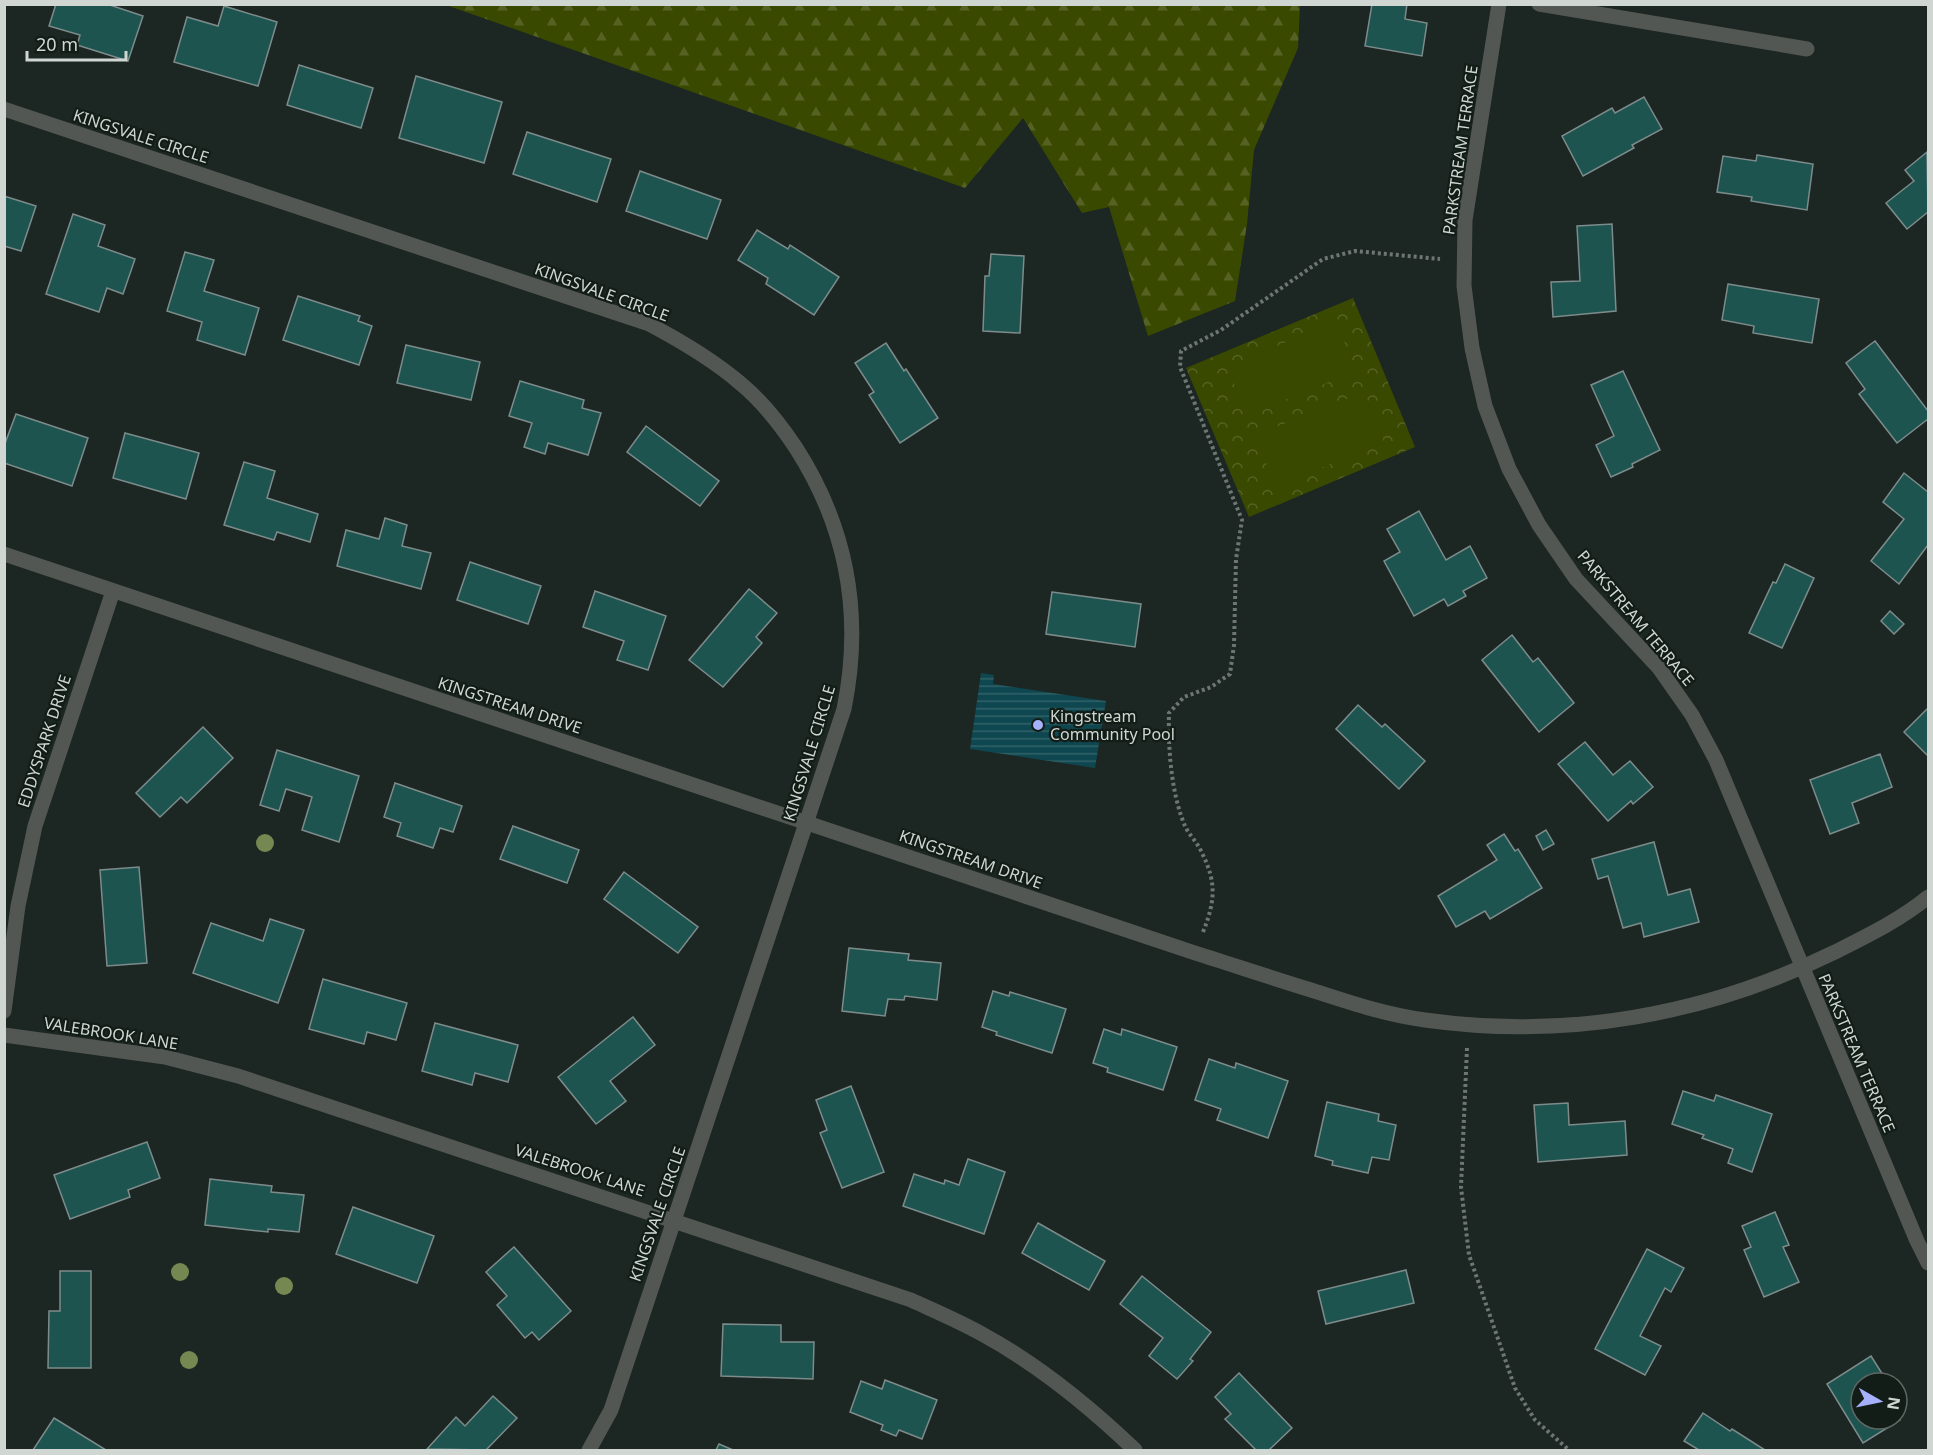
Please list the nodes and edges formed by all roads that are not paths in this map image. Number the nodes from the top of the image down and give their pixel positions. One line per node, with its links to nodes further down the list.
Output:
1 (1499, 4): 9 (street, PARKSTREAM TERRACE)
2 (1539, 4): 3 (street)
3 (1807, 49)
4 (4, 109): 7 (street, KINGSVALE CIRCLE)
5 (4, 554): 6 (street, KINGSTREAM DRIVE)
6 (112, 591): 7 (street, KINGSTREAM DRIVE); 10 (street, EDDYSPARK DRIVE)
7 (807, 823): 9 (street, KINGSTREAM DRIVE); 12 (street, KINGSVALE CIRCLE)
8 (1929, 897): 9 (street, KINGSTREAM DRIVE)
9 (1802, 968): 13 (street, PARKSTREAM TERRACE)
10 (4, 1011)
11 (4, 1035): 12 (street, VALEBROOK LANE)
12 (674, 1220): 14 (street, KINGSVALE CIRCLE); 15 (street, VALEBROOK LANE)
13 (1929, 1263)
14 (589, 1450)
15 (1135, 1450)

